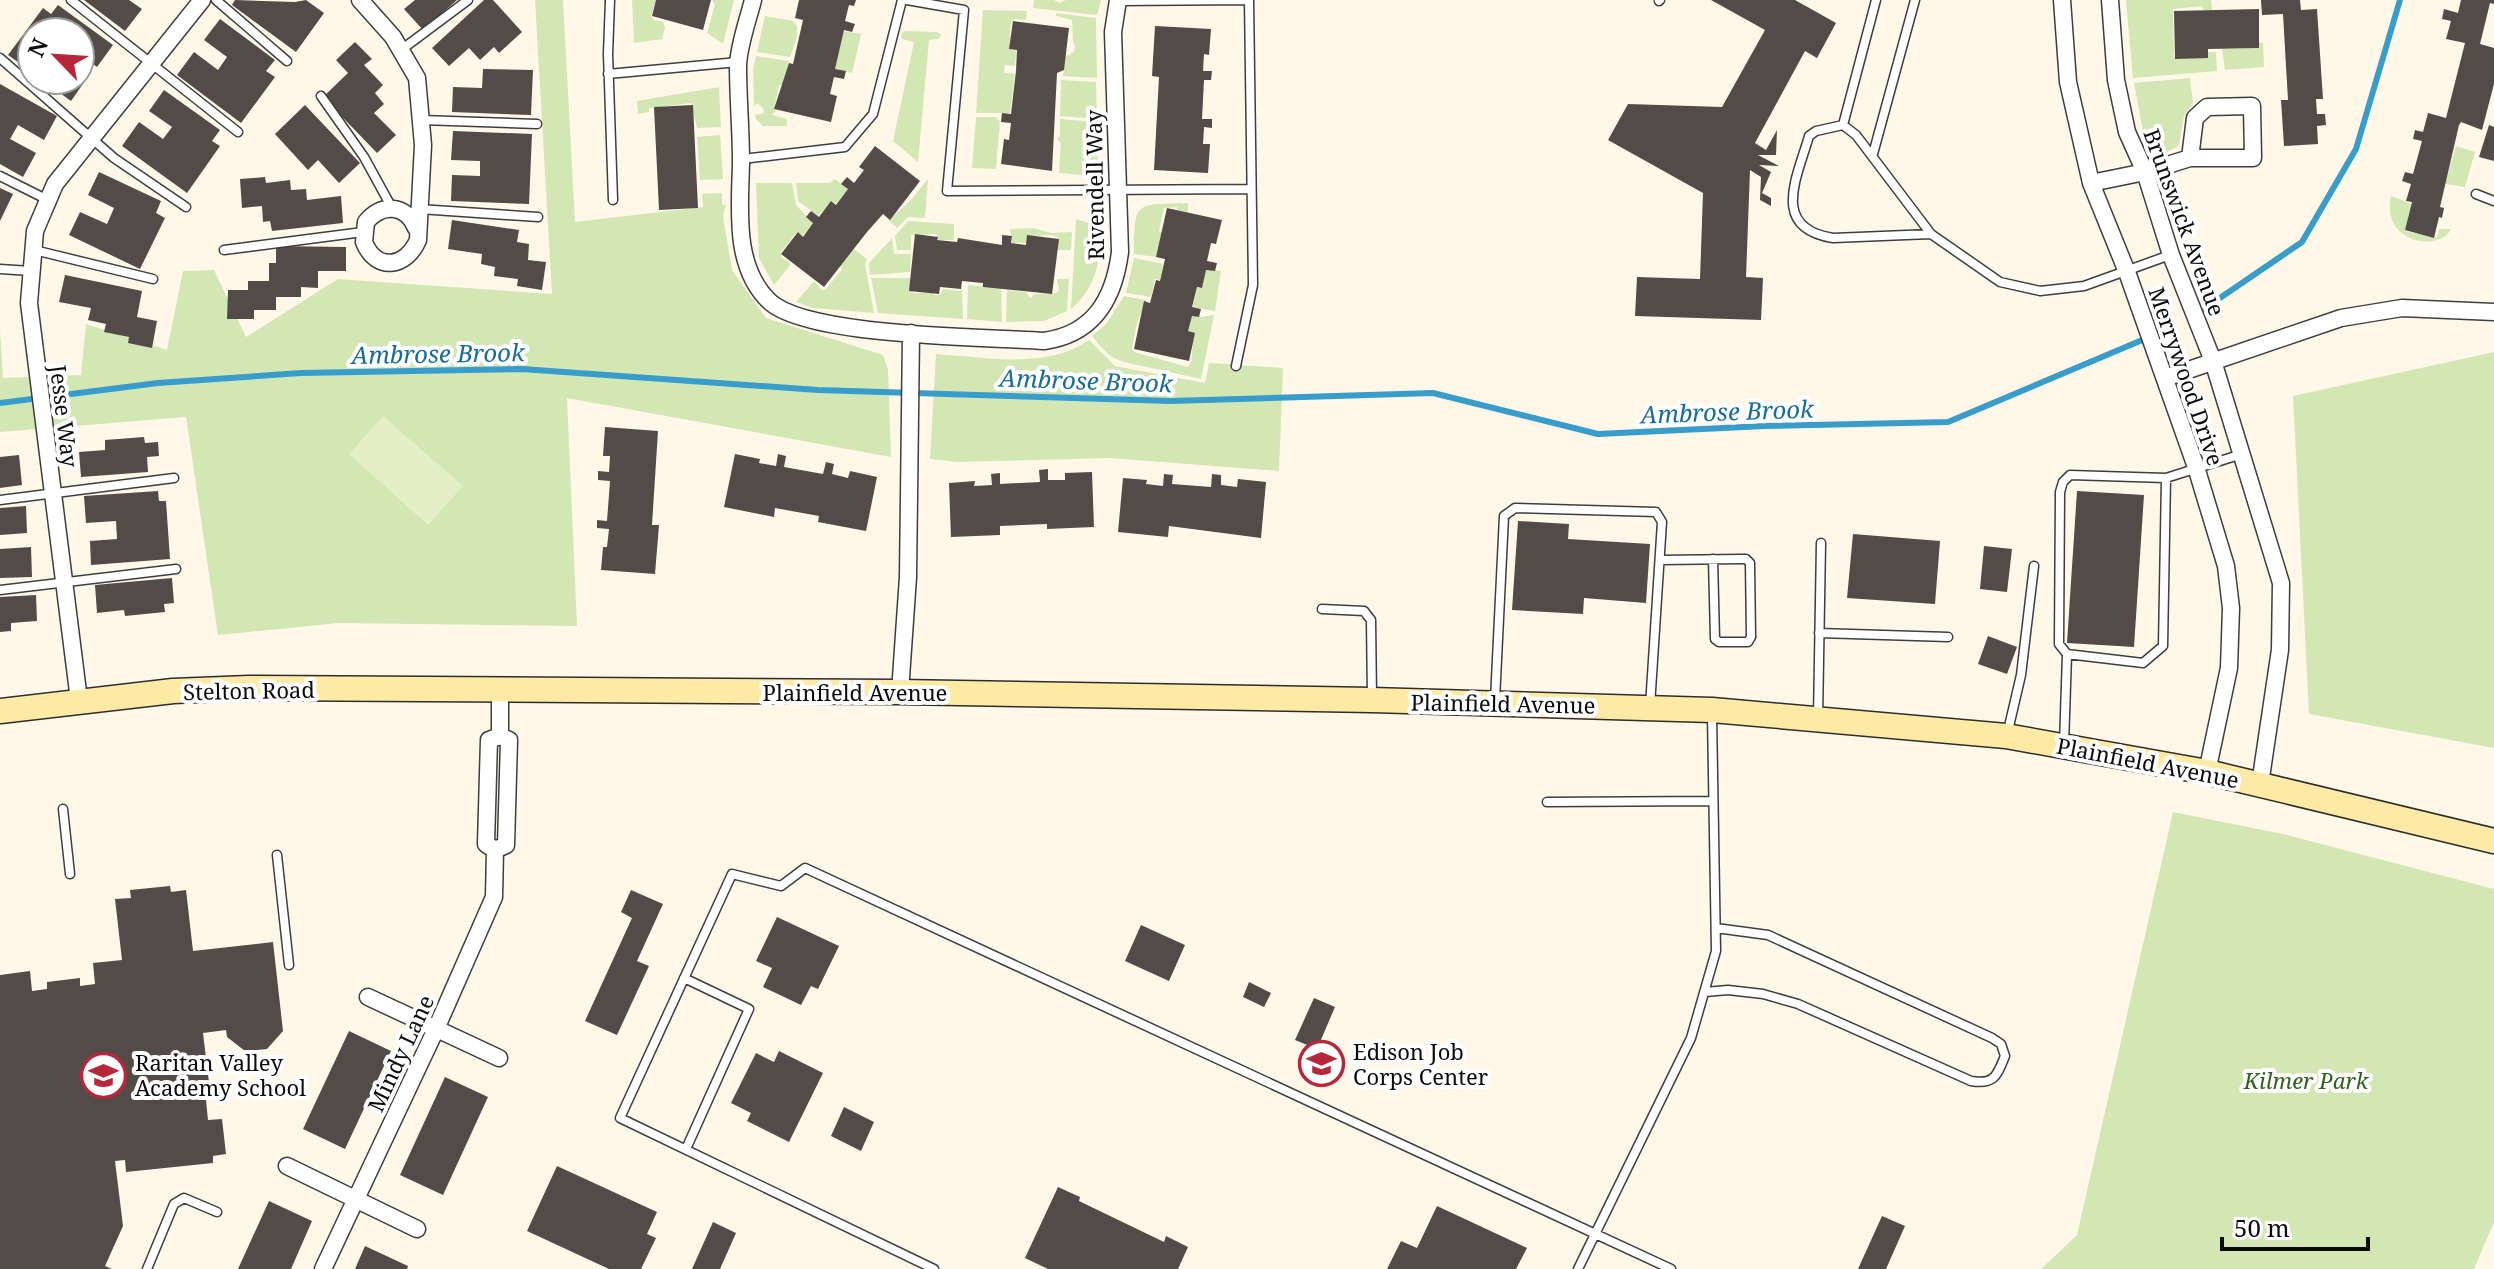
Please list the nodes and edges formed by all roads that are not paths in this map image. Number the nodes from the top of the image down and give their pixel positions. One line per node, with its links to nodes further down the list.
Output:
1 (71, 0): 19 (lane)
2 (202, 0): 19 (street, Jesse Way)
3 (216, 0): 17 (lane)
4 (360, 0): 15 (street)
5 (468, 0): 15 (lane)
6 (610, 0): 20 (lane)
7 (753, 0): 18 (street, Rivendell Way)
8 (904, 0): 29 (lane); 34 (lane)
9 (1249, 0): 14 (lane); 33 (lane)
10 (1876, 0): 24 (lane)
11 (1915, 0): 27 (lane)
12 (2062, 0): 32 (street, Merrywood Drive)
13 (2110, 0): 30 (street, Brunswick Avenue)
14 (1118, 1): 34 (street, Rivendell Way)
15 (397, 44): 22 (street)
16 (0, 58): 26 (lane)
17 (287, 61)
18 (738, 62): 20 (lane); 29 (street, Rivendell Way)
19 (151, 64): 25 (lane); 26 (street, Jesse Way)
20 (608, 74): 37 (lane)
21 (321, 96): 40 (lane)
22 (421, 120): 23 (lane); 41 (street)
23 (537, 124)
24 (1843, 125): 27 (lane); 45 (lane)
25 (238, 132)
26 (92, 137): 36 (street, Jesse Way); 39 (lane)
27 (1873, 154): 45 (lane)
28 (2190, 158): 28 (street); 30 (street)
29 (741, 159): 54 (street, Rivendell Way)
30 (2145, 172): 32 (street); 48 (street, Brunswick Avenue)
31 (0, 176): 36 (lane)
32 (2091, 183): 51 (street, Merrywood Drive)
33 (1251, 189): 34 (lane); 56 (lane)
34 (1117, 191): 54 (street, Rivendell Way)
35 (2476, 194): 38 (lane)
36 (48, 200): 46 (street, Jesse Way)
37 (613, 200)
38 (2494, 201)
39 (186, 207)
40 (392, 208): 43 (street); 44 (street)
41 (418, 209): 42 (lane); 43 (street)
42 (538, 217)
43 (416, 228): 44 (street)
44 (363, 232): 47 (lane)
45 (1931, 234): 51 (lane)
46 (34, 250): 50 (street, Jesse Way); 52 (lane)
47 (224, 250)
48 (2171, 255): 51 (lane); 55 (street, Brunswick Avenue)
49 (0, 269): 50 (lane)
50 (32, 271): 62 (street, Jesse Way)
51 (2127, 272): 57 (street, Merrywood Drive)
52 (153, 279)
53 (2494, 312): 55 (street)
54 (911, 333): 76 (street)
55 (2213, 361): 57 (street); 58 (street, Brunswick Avenue)
56 (1236, 366)
57 (2165, 378): 59 (street, Merrywood Drive)
58 (2242, 454): 59 (lane); 87 (street, Brunswick Avenue)
59 (2196, 467): 61 (lane); 86 (street, Merrywood Drive)
60 (174, 478): 62 (lane)
61 (2166, 478): 74 (lane); 74 (lane)
62 (53, 495): 63 (lane); 69 (street, Jesse Way)
63 (0, 500)
64 (1821, 543): 72 (lane)
65 (1713, 559): 65 (lane); 66 (lane)
66 (1660, 560): 79 (lane); 80 (lane)
67 (2034, 566): 84 (lane)
68 (176, 569): 69 (lane)
69 (65, 584): 70 (lane); 77 (street, Jesse Way)
70 (0, 590)
71 (1322, 609): 78 (lane)
72 (1819, 633): 73 (lane); 83 (lane)
73 (1948, 637)
74 (2067, 654): 85 (lane)
75 (500, 691): 76 (main road, Plainfield Avenue); 77 (main road, Stelton Road); 99 (street, Mindy Lane)
76 (900, 692): 78 (main road, Plainfield Avenue)
77 (79, 700): 82 (main road, Stelton Road)
78 (1372, 700): 79 (main road, Plainfield Avenue)
79 (1495, 703): 80 (main road, Plainfield Avenue)
80 (1650, 707): 81 (main road, Plainfield Avenue)
81 (1712, 710): 83 (main road, Plainfield Avenue); 88 (lane)
82 (0, 711)
83 (1818, 719): 84 (main road, Plainfield Avenue)
84 (2006, 736): 85 (main road, Plainfield Avenue)
85 (2064, 746): 86 (main road, Plainfield Avenue)
86 (2207, 772): 87 (main road, Plainfield Avenue)
87 (2260, 784): 91 (main road, Plainfield Avenue)
88 (1713, 801): 89 (lane); 94 (lane)
89 (1547, 802)
90 (63, 809): 93 (lane)
91 (2494, 841)
92 (277, 855): 95 (lane)
93 (70, 874)
94 (1716, 928): 97 (lane); 97 (lane)
95 (289, 965)
96 (684, 978): 101 (lane); 101 (lane); 106 (lane)
97 (1705, 992): 106 (lane)
98 (368, 997): 99 (street)
99 (436, 1029): 100 (street); 103 (street, Mindy Lane)
100 (499, 1058)
101 (686, 1149): 109 (lane)
102 (287, 1166): 103 (street)
103 (356, 1199): 105 (street); 108 (street, Mindy Lane)
104 (217, 1212): 107 (lane)
105 (417, 1229)
106 (1595, 1233): 110 (lane); 111 (lane)
107 (147, 1269)
108 (323, 1269)
109 (934, 1269)
110 (1578, 1269)
111 (1671, 1269)

